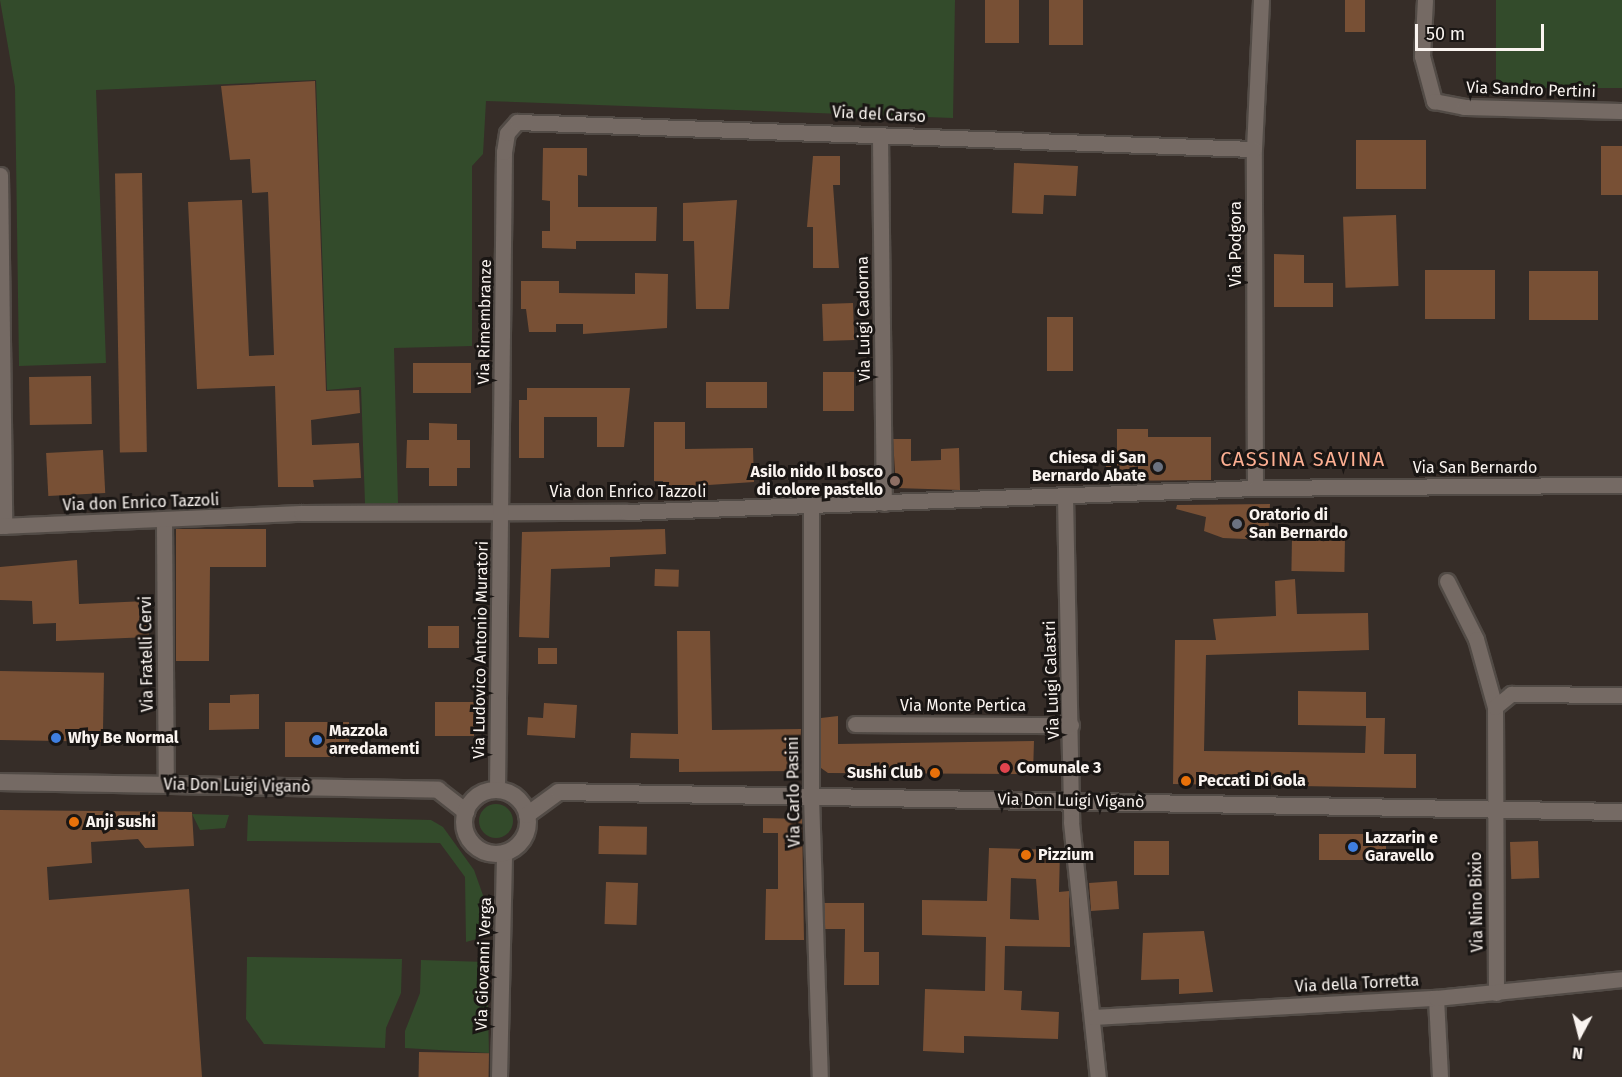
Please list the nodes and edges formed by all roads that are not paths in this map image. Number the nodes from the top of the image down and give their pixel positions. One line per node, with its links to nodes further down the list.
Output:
1 (1261, 0): 6 (street, Via Podgora)
2 (1425, 0): 3 (street, Via Sandro Pertini)
3 (1622, 111)
4 (507, 133): 5 (street, Via del Carso); 14 (street, Via Rimembranze)
5 (880, 135): 6 (street, Via del Carso); 12 (street, Via Luigi Cadorna)
6 (1254, 149): 10 (street, Via Podgora)
7 (0, 175): 8 (street)
8 (2, 358): 16 (street)
9 (1622, 485): 10 (street, Via San Bernardo)
10 (1255, 488): 11 (street, Via don Enrico Tazzoli)
11 (1065, 496): 12 (street, Via don Enrico Tazzoli); 21 (street, Via Luigi Calastri)
12 (884, 503): 13 (street, Via don Enrico Tazzoli)
13 (811, 506): 14 (street, Via don Enrico Tazzoli); 25 (street, Via Carlo Pasini)
14 (501, 510): 15 (street, Via don Enrico Tazzoli); 24 (street, Via Ludovico Antonio Muratori)
15 (164, 522): 16 (street, Via don Enrico Tazzoli); 23 (street, Via Fratelli Cervi)
16 (2, 526)
17 (1447, 580): 19 (street, Via Nino Bixio)
18 (1622, 695): 19 (street)
19 (1495, 707): 27 (street, Via Nino Bixio)
20 (855, 724): 21 (street, Via Monte Pertica)
21 (1071, 725): 26 (street, Via Luigi Calastri)
22 (0, 782): 23 (street, Via Don Luigi Viganò)
23 (166, 785): 28 (street, Via Don Luigi Viganò)
24 (497, 790): 28 (street); 30 (street)
25 (811, 796): 26 (street, Via Don Luigi Viganò); 30 (street, Via Don Luigi Viganò); 37 (street, Via Carlo Pasini)
26 (1071, 801): 27 (street, Via Don Luigi Viganò); 35 (street, Via Luigi Calastri)
27 (1495, 810): 29 (street, Via Don Luigi Viganò); 33 (street, Via Nino Bixio)
28 (466, 812): 31 (street)
29 (1622, 812)
30 (527, 815): 31 (street)
31 (504, 852): 36 (street, Via Giovanni Verga)
32 (1622, 979): 33 (street, Via della Torretta)
33 (1497, 993): 34 (street, Via della Torretta)
34 (1436, 998): 35 (street, Via della Torretta); 39 (street)
35 (1093, 1017): 38 (street, Via Luigi Calastri)
36 (499, 1077)
37 (820, 1077)
38 (1098, 1077)
39 (1440, 1077)

